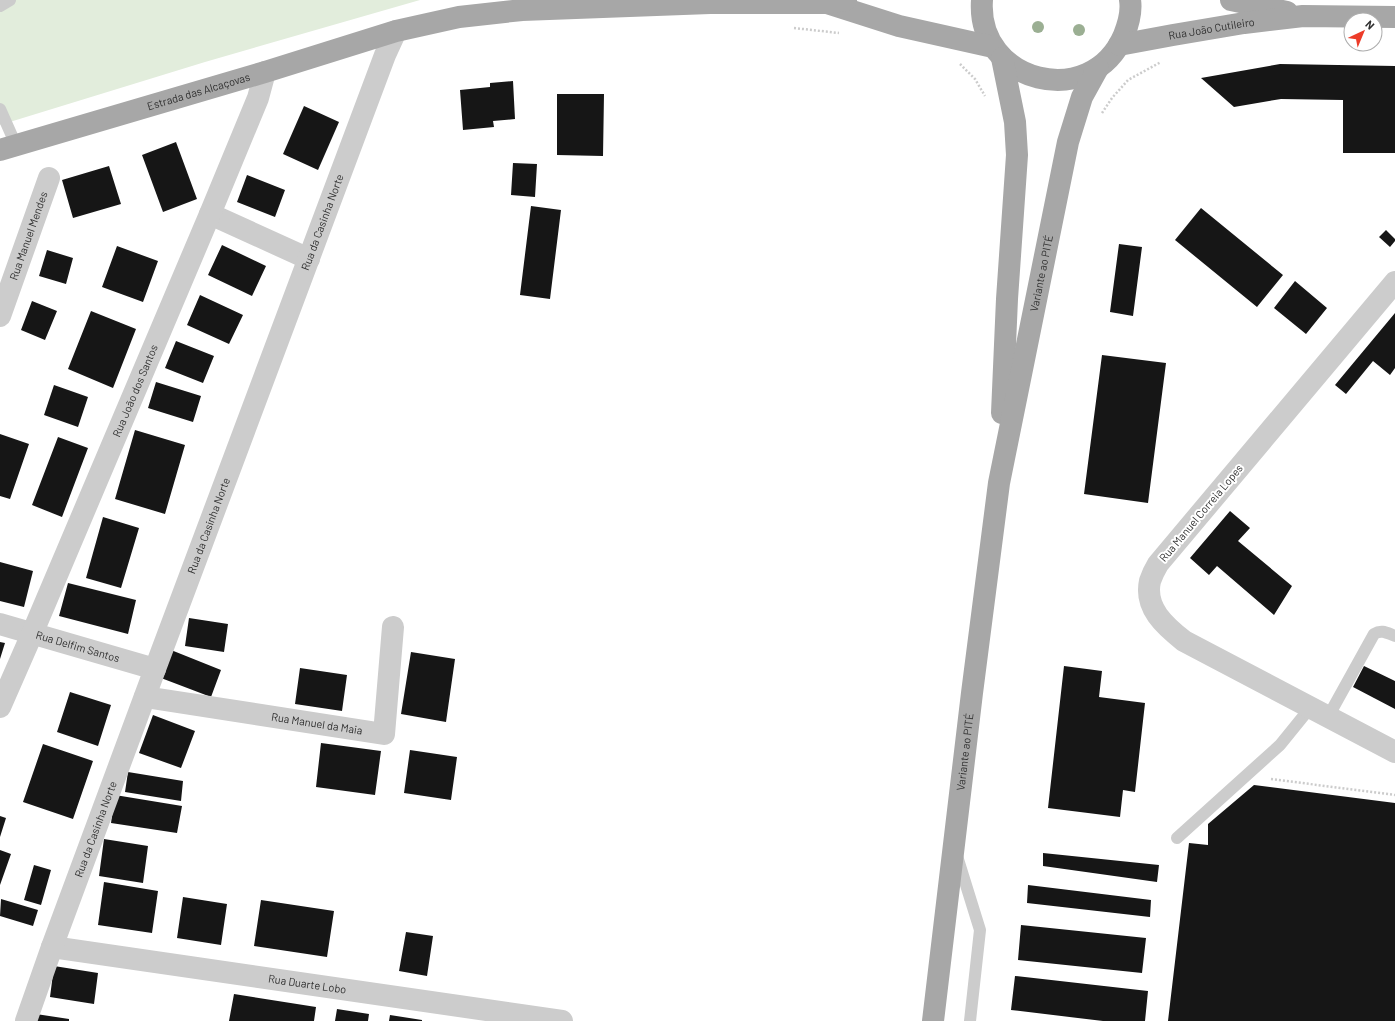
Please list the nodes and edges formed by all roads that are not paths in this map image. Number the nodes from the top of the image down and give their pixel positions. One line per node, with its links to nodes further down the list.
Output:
1 (10, 0): 6 (lane)
2 (982, 0): 11 (main road)
3 (1130, 0): 10 (main road)
4 (1230, 0): 7 (main road, Rua João Cutileiro)
5 (836, 2): 9 (main road, Estrada das Alcaçovas); 11 (main road, Estrada das Alcaçovas)
6 (0, 6)
7 (1303, 16): 8 (main road, Rua João Cutileiro); 10 (main road, Rua João Cutileiro)
8 (1395, 18)
9 (396, 31): 13 (main road, Estrada das Alcaçovas); 18 (street, Rua da Casinha Norte)
10 (1119, 46): 12 (main road)
11 (997, 53): 12 (main road); 21 (main road, Variante ao PITÉ)
12 (1098, 68): 21 (main road, Variante ao PITÉ)
13 (265, 72): 15 (main road, Estrada das Alcaçovas); 17 (street, Rua João dos Santos)
14 (0, 109): 15 (lane)
15 (8, 148)
16 (49, 178): 20 (street, Rua Manuel Mendes)
17 (210, 214): 18 (street); 24 (street, Rua João dos Santos)
18 (309, 259): 26 (street, Rua da Casinha Norte)
19 (1395, 282): 29 (street, Rua Manuel Correia Lopes)
20 (0, 316)
21 (999, 483): 32 (main road, Variante ao PITÉ)
22 (0, 624): 24 (street, Rua Delfim Santos)
23 (393, 628): 27 (street, Rua Manuel da Maia)
24 (32, 634): 26 (street, Rua Delfim Santos); 28 (street, Rua João dos Santos)
25 (1395, 636): 29 (lane)
26 (155, 669): 27 (street, Rua da Casinha Norte)
27 (145, 697): 33 (street, Rua da Casinha Norte)
28 (0, 707)
29 (1319, 712): 30 (street, Rua Manuel Correia Lopes); 31 (lane)
30 (1395, 752)
31 (1177, 838)
32 (954, 845): 37 (main road, Variante ao PITÉ); 38 (lane)
33 (52, 946): 34 (street, Rua Duarte Lobo); 35 (street, Rua da Casinha Norte)
34 (508, 1017): 36 (street, Rua Duarte Lobo)
35 (26, 1021)
36 (562, 1021)
37 (933, 1021)
38 (970, 1021)

